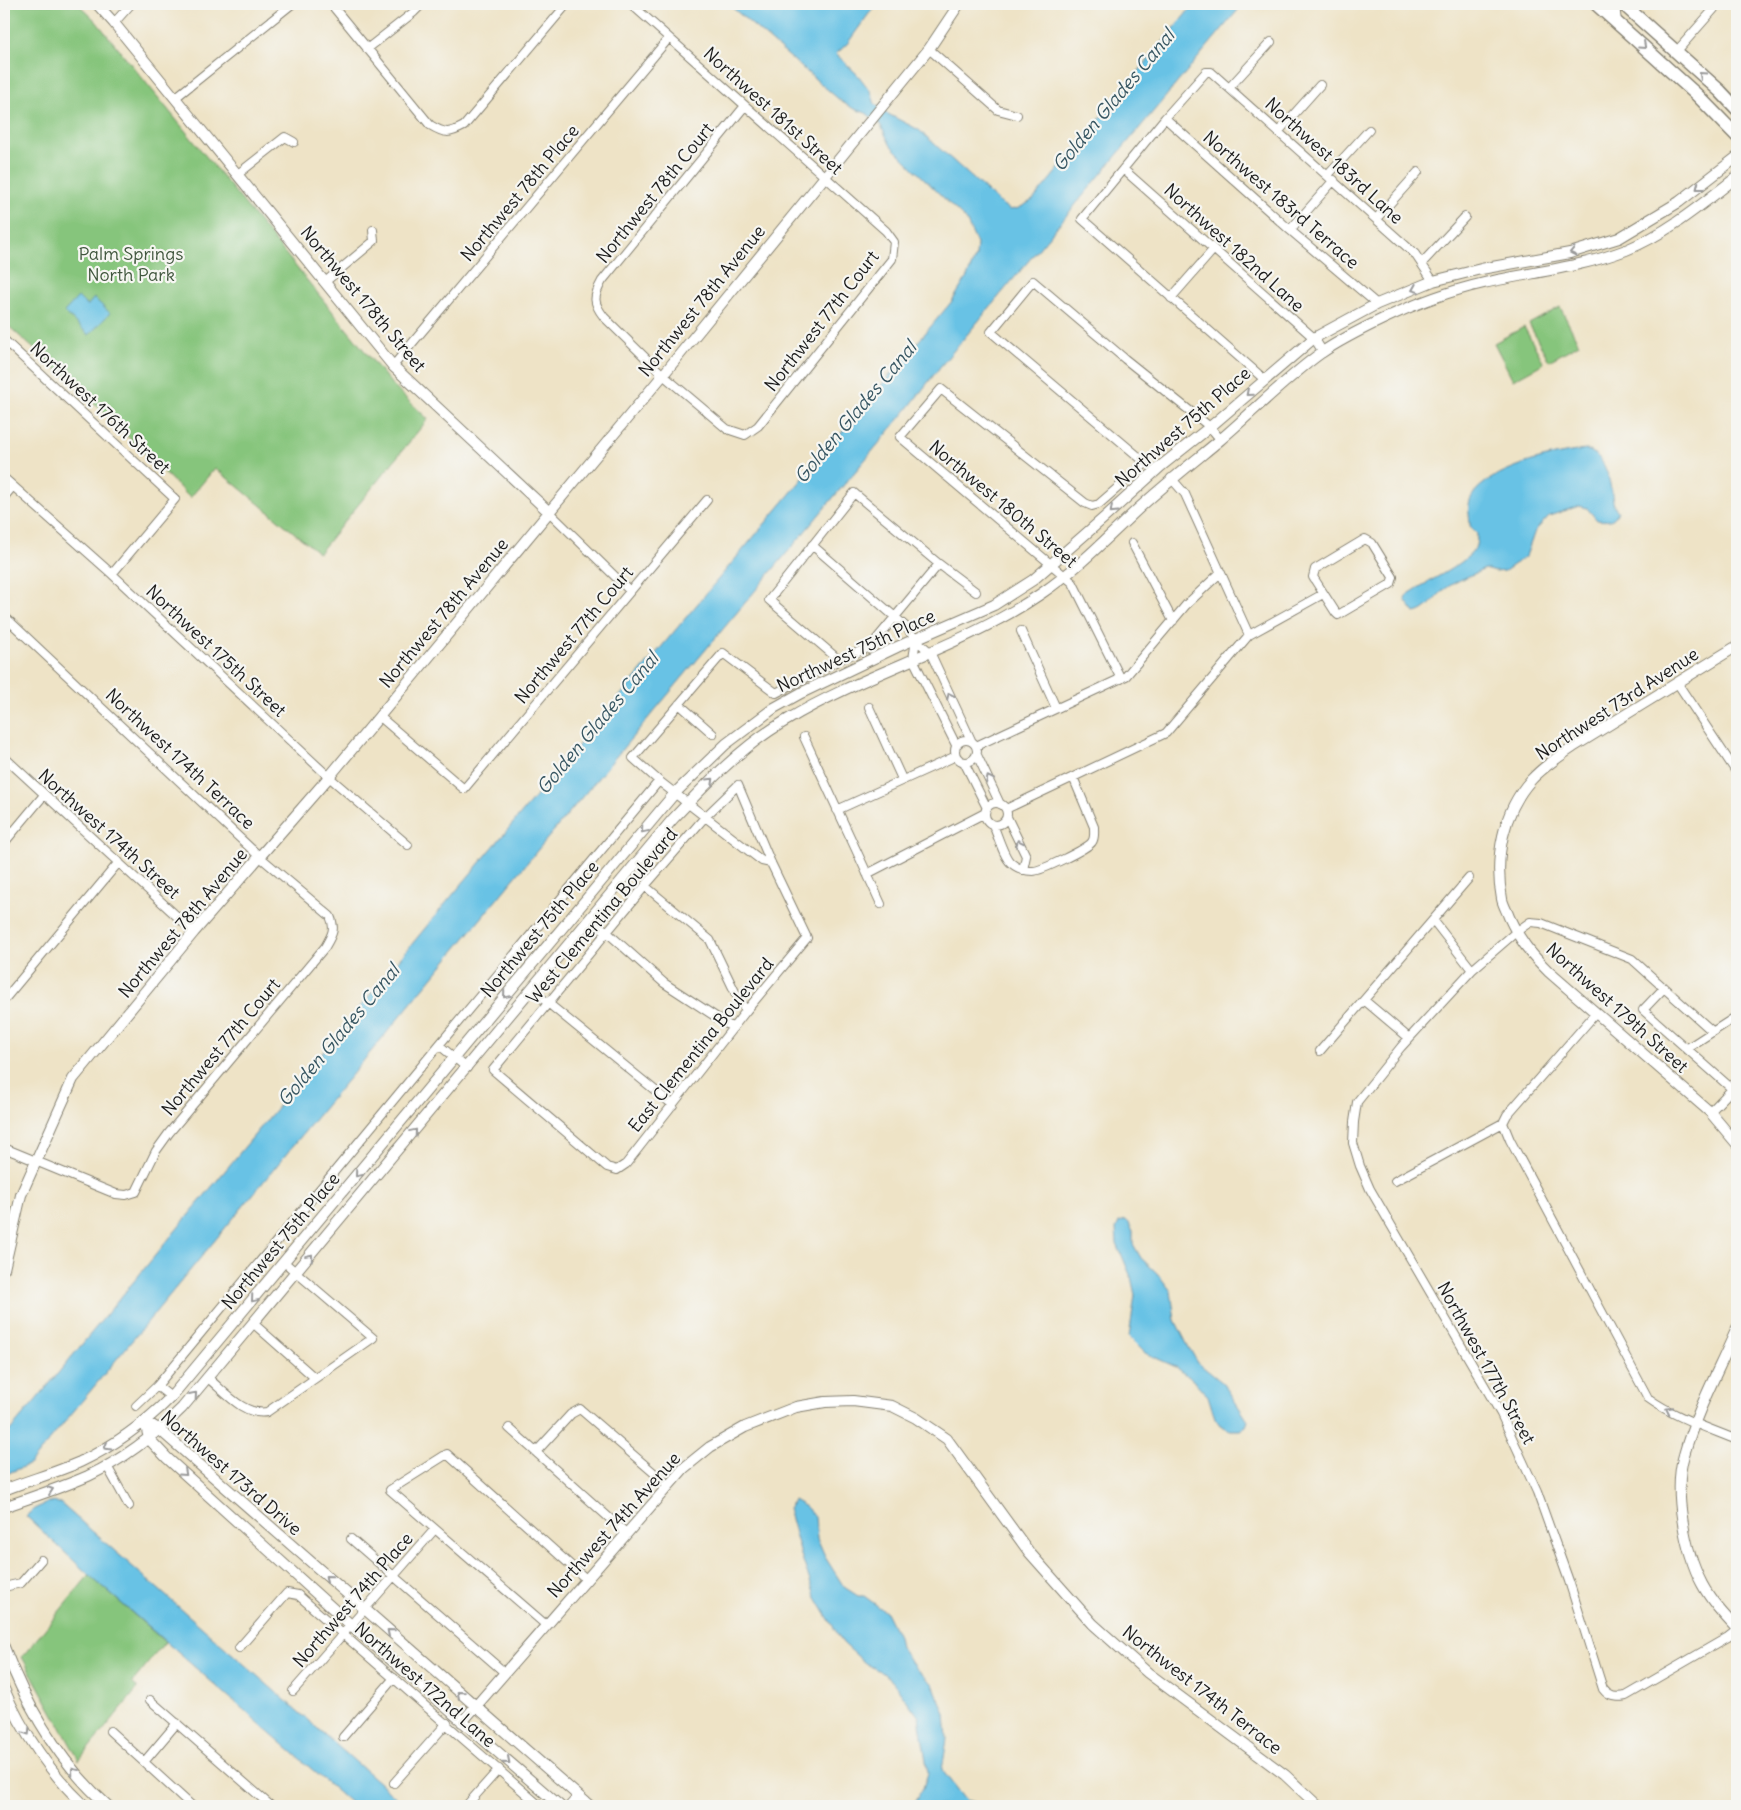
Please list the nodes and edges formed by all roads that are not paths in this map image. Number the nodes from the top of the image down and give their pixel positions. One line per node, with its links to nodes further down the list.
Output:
1 (97, 4): 13 (street, Northwest 178th Street)
2 (131, 4): 13 (street)
3 (292, 4): 21 (street)
4 (330, 4): 16 (street)
5 (422, 4): 16 (street)
6 (567, 4): 16 (street)
7 (631, 4): 14 (street, Northwest 181st Street)
8 (959, 4): 17 (street, Northwest 78th Avenue)
9 (1596, 4): 11 (main road)
10 (1623, 4): 18 (main road)
11 (1611, 7): 28 (main road, one-way to 28)
12 (1714, 9): 18 (street)
13 (114, 23): 21 (street, Northwest 178th Street)
14 (669, 38): 22 (street, Northwest 181st Street); 51 (street, Northwest 78th Place)
15 (1271, 42): 20 (street)
16 (367, 49)
17 (929, 49): 24 (street); 34 (street, Northwest 78th Avenue)
18 (1676, 52): 23 (main road, one-way to 18)
19 (1320, 85): 27 (street)
20 (1230, 88): 25 (street, Northwest 183rd Lane); 27 (street, Northwest 183rd Lane)
21 (175, 98): 33 (street, Northwest 178th Street)
22 (744, 107): 34 (street, Northwest 181st Street); 52 (street, Northwest 78th Court)
23 (1737, 109)
24 (1016, 115)
25 (1165, 118): 31 (street); 40 (street, Northwest 183rd Terrace)
26 (1369, 130): 36 (street)
27 (1279, 131): 36 (street, Northwest 183rd Lane)
28 (1737, 136)
29 (294, 142): 33 (street)
30 (1737, 157): 44 (street, Northwest 75th Place, one-way to 44)
31 (1123, 169): 42 (street, Northwest 182nd Lane); 46 (street)
32 (1418, 172): 38 (street)
33 (238, 174): 45 (street, Northwest 178th Street)
34 (824, 177): 41 (street, Northwest 181st Street); 52 (street, Northwest 78th Avenue)
35 (1737, 177): 50 (street, Northwest 75th Place)
36 (1331, 178): 38 (street, Northwest 183rd Lane); 40 (street)
37 (1466, 217): 43 (street)
38 (1376, 219): 43 (street, Northwest 183rd Lane)
39 (373, 230): 45 (street)
40 (1290, 230): 47 (street, Northwest 183rd Terrace)
41 (894, 242): 52 (street, Northwest 77th Court)
42 (1213, 250): 46 (street); 48 (street, Northwest 182nd Lane)
43 (1422, 263): 44 (street, Northwest 183rd Lane)
44 (1433, 281): 47 (street, Northwest 75th Place, one-way to 47)
45 (325, 282): 51 (street, Northwest 178th Street)
46 (1171, 298): 53 (street)
47 (1377, 304): 48 (street, Northwest 75th Place)
48 (1314, 338): 50 (street, Northwest 182nd Lane); 53 (street, Northwest 75th Place)
49 (4, 340): 67 (street, Northwest 176th Street)
50 (1323, 352): 55 (street, Northwest 75th Place)
51 (393, 366): 61 (street, Northwest 178th Street)
52 (663, 375): 61 (street, Northwest 78th Avenue)
53 (1264, 379): 54 (street, Northwest 75th Place, one-way to 54)
54 (1210, 426): 55 (street); 65 (street, Northwest 75th Place, one-way to 65); 65 (street, Northwest 180th Street)
55 (1220, 439): 57 (street, Northwest 75th Place)
56 (4, 478): 58 (street, Northwest 175th Street)
57 (1171, 478): 66 (street); 68 (street, Northwest 75th Place)
58 (13, 486): 59 (street); 67 (street, Northwest 175th Street)
59 (4, 497)
60 (707, 500): 69 (street, Northwest 77th Court)
61 (549, 512): 69 (street, Northwest 178th Street); 87 (street, Northwest 78th Avenue)
62 (1132, 543): 74 (street)
63 (812, 545): 64 (street); 73 (street); 81 (street)
64 (939, 564): 70 (street); 73 (street)
65 (1052, 564): 68 (street, Northwest 180th Street); 77 (street, Northwest 75th Place)
66 (1220, 573): 74 (street); 76 (street)
67 (112, 574): 97 (street, Northwest 175th Street)
68 (1066, 576): 79 (street, Northwest 75th Place); 82 (street, Northwest 180th Street)
69 (630, 591): 87 (street, Northwest 77th Court)
70 (976, 592)
71 (1323, 594): 71 (street); 76 (street)
72 (4, 616): 112 (street, Northwest 174th Terrace)
73 (895, 617): 77 (street); 81 (street)
74 (1173, 621): 82 (street)
75 (1021, 631): 86 (street)
76 (1249, 635): 98 (street)
77 (916, 640): 79 (street); 80 (street); 101 (street, Northwest 75th Place)
78 (1737, 646): 83 (street, Northwest 73rd Avenue)
79 (930, 652): 80 (street, Northwest 75th Place); 90 (street, one-way to 79)
80 (913, 659): 91 (street); 103 (street, Northwest 75th Place, one-way to 80)
81 (839, 660): 84 (street)
82 (1121, 679): 86 (street)
83 (1678, 684): 96 (street); 111 (street, Northwest 73rd Avenue)
84 (679, 704): 88 (street); 100 (street)
85 (869, 707): 99 (street)
86 (1056, 708): 90 (street)
87 (379, 716): 97 (street, Northwest 78th Avenue)
88 (713, 734)
89 (804, 737): 104 (street)
90 (973, 743): 91 (street); 92 (street)
91 (956, 745): 93 (street)
92 (977, 755): 95 (street); 106 (street, one-way to 92)
93 (956, 756): 95 (street); 99 (street)
94 (4, 757): 102 (street, Northwest 174th Street)
95 (964, 762): 105 (street)
96 (1737, 773)
97 (329, 777): 110 (street, Northwest 175th Street); 112 (street, Northwest 78th Avenue)
98 (1073, 777): 106 (street); 115 (street)
99 (902, 779): 104 (street)
100 (659, 781): 101 (street); 139 (street)
101 (675, 793): 103 (street); 126 (street, Northwest 75th Place, one-way to 126)
102 (44, 795): 109 (street); 113 (street, Northwest 174th Street)
103 (688, 803): 107 (street); 120 (street, Northwest 75th Place)
104 (837, 810): 116 (street)
105 (986, 810): 106 (street); 108 (street); 116 (street)
106 (1004, 810): 108 (street); 115 (street, one-way to 106)
107 (705, 817): 114 (street); 114 (street, West Clementina Boulevard); 118 (street, West Clementina Boulevard)
108 (993, 824): 115 (street)
109 (4, 843)
110 (408, 845)
111 (1500, 852): 125 (street, Northwest 179th Street)
112 (260, 857): 122 (street, Northwest 174th Terrace); 123 (street, Northwest 78th Avenue)
113 (119, 862): 123 (street, Northwest 174th Street); 130 (street)
114 (771, 863): 133 (street, East Clementina Boulevard)
115 (1023, 870)
116 (867, 874): 119 (street)
117 (1469, 878): 121 (street)
118 (645, 886): 124 (street, West Clementina Boulevard); 133 (street)
119 (881, 904)
120 (591, 918): 124 (street); 129 (street, Northwest 75th Place)
121 (1433, 920): 127 (street); 131 (street)
122 (334, 925): 150 (street, Northwest 77th Court)
123 (194, 932): 150 (street, Northwest 78th Avenue)
124 (608, 932): 132 (street, West Clementina Boulevard); 136 (street)
125 (1516, 932): 127 (street, Northwest 177th Street); 128 (street, Northwest 177th Street); 134 (street, Northwest 179th Street)
126 (537, 958): 129 (street); 142 (street, Northwest 75th Place, one-way to 142)
127 (1472, 970): 138 (street, Northwest 177th Street)
128 (1664, 988): 137 (street, Northwest 177th Street); 140 (street)
129 (532, 990): 132 (street); 143 (street, Northwest 75th Place)
130 (4, 1000)
131 (1364, 1000): 138 (street); 141 (street)
132 (547, 1003): 145 (street); 151 (street, West Clementina Boulevard)
133 (746, 1011): 136 (street, East Clementina Boulevard)
134 (1596, 1013): 146 (street, Northwest 179th Street); 147 (street)
135 (1737, 1016): 137 (street)
136 (733, 1028): 145 (street, East Clementina Boulevard)
137 (1712, 1031): 140 (street)
138 (1409, 1038): 186 (street, Northwest 177th Street)
139 (439, 1044): 142 (street); 160 (street)
140 (1686, 1049): 144 (street)
141 (1320, 1051)
142 (454, 1058): 143 (street); 153 (street, Northwest 75th Place, one-way to 153)
143 (466, 1068): 155 (street, Northwest 75th Place, one-way to 143)
144 (1734, 1086): 146 (street)
145 (673, 1105): 151 (street, East Clementina Boulevard)
146 (1710, 1112): 148 (street, Northwest 179th Street)
147 (1503, 1123): 152 (street); 165 (street, one-way to 147)
148 (1737, 1144)
149 (4, 1148): 150 (street)
150 (35, 1162): 154 (street, Northwest 78th Avenue)
151 (618, 1170)
152 (1395, 1181)
153 (284, 1262): 155 (street); 161 (street, Northwest 75th Place, one-way to 161)
154 (4, 1269)
155 (297, 1272): 156 (street, Northwest 75th Place); 158 (street)
156 (254, 1324): 158 (street); 159 (street, Northwest 75th Place)
157 (1736, 1335): 165 (street)
158 (315, 1378): 159 (street)
159 (209, 1379): 167 (street, Northwest 75th Place, one-way to 159)
160 (157, 1386): 161 (street); 163 (street)
161 (171, 1398): 164 (street, Northwest 75th Place)
162 (825, 1402): 172 (street, Northwest 74th Avenue); 214 (street, Northwest 174th Terrace)
163 (136, 1406)
164 (146, 1421): 167 (street, Northwest 173rd Drive); 168 (street, Northwest 173rd Drive); 173 (street, Northwest 75th Place, one-way to 173)
165 (1695, 1422): 169 (street); 186 (street)
166 (509, 1428): 170 (street)
167 (160, 1430): 168 (street, Northwest 75th Place); 183 (street, Northwest 173rd Drive, one-way to 167)
168 (149, 1439): 171 (street, Northwest 75th Place); 184 (street, Northwest 173rd Drive, one-way to 184)
169 (1737, 1440)
170 (536, 1452): 172 (street); 177 (street)
171 (107, 1466): 174 (street); 175 (street, Northwest 75th Place, one-way to 171)
172 (668, 1485): 177 (street, Northwest 74th Avenue)
173 (4, 1490)
174 (129, 1506)
175 (4, 1507)
176 (435, 1529): 180 (street, Northwest 74th Place); 181 (street); 185 (street)
177 (626, 1533): 181 (street, Northwest 74th Avenue)
178 (351, 1539): 180 (street)
179 (41, 1560): 182 (street)
180 (394, 1576): 183 (street, Northwest 74th Place); 190 (street)
181 (586, 1579): 185 (street, Northwest 74th Avenue)
182 (4, 1587)
183 (365, 1610): 184 (street, Northwest 74th Place); 195 (street, Northwest 173rd Drive, one-way to 183)
184 (352, 1625): 187 (street, Northwest 74th Place); 196 (street, Northwest 173rd Drive)
185 (546, 1625): 190 (street, Northwest 74th Avenue)
186 (1737, 1630)
187 (343, 1633): 189 (street, Northwest 172nd Lane); 191 (street, Northwest 172nd Lane); 193 (street, Northwest 74th Place)
188 (4, 1647): 206 (street, one-way to 188)
189 (238, 1648)
190 (504, 1672): 195 (street, Northwest 74th Avenue)
191 (394, 1678): 198 (street, Northwest 172nd Lane); 200 (street)
192 (4, 1690): 205 (street, one-way to 205)
193 (293, 1691)
194 (150, 1700): 197 (street)
195 (475, 1706): 196 (street, Northwest 74th Avenue); 204 (street, Northwest 173rd Drive)
196 (462, 1722): 211 (street, Northwest 173rd Drive, one-way to 211)
197 (177, 1723): 201 (street); 208 (street)
198 (447, 1723): 202 (street, Northwest 172nd Lane); 203 (street)
199 (110, 1731): 201 (street)
200 (343, 1736)
201 (144, 1762): 207 (street)
202 (499, 1769): 209 (street); 210 (street, Northwest 172nd Lane)
203 (394, 1783)
204 (578, 1796): 212 (street); 213 (street, Northwest 173rd Drive)
205 (85, 1806)
206 (108, 1806)
207 (192, 1806)
208 (271, 1806)
209 (466, 1806)
210 (540, 1806)
211 (560, 1806)
212 (569, 1806)
213 (590, 1806)
214 (1318, 1806)

